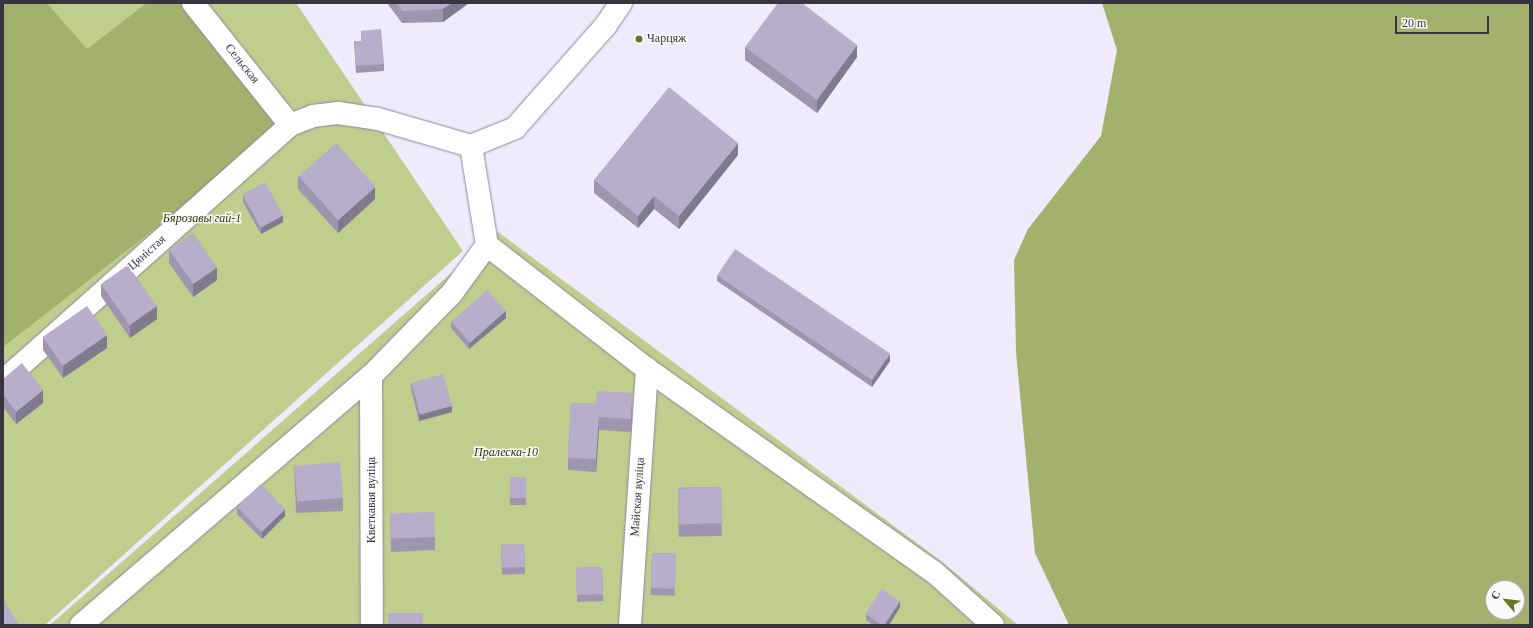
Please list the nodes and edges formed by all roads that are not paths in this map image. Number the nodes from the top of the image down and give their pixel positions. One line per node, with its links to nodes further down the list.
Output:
1 (193, 3): 3 (street, Сельская)
2 (621, 3): 4 (street)
3 (290, 125): 4 (street); 8 (street, Цяністая)
4 (471, 146): 5 (street)
5 (488, 245): 6 (street); 7 (street)
6 (647, 369): 13 (street, Майская вуліца); 14 (street)
7 (371, 376): 9 (street); 12 (street, Кветкавая вуліца)
8 (3, 381)
9 (107, 602): 10 (street); 11 (street)
10 (81, 625)
11 (108, 625)
12 (372, 625)
13 (630, 625)
14 (993, 625)

